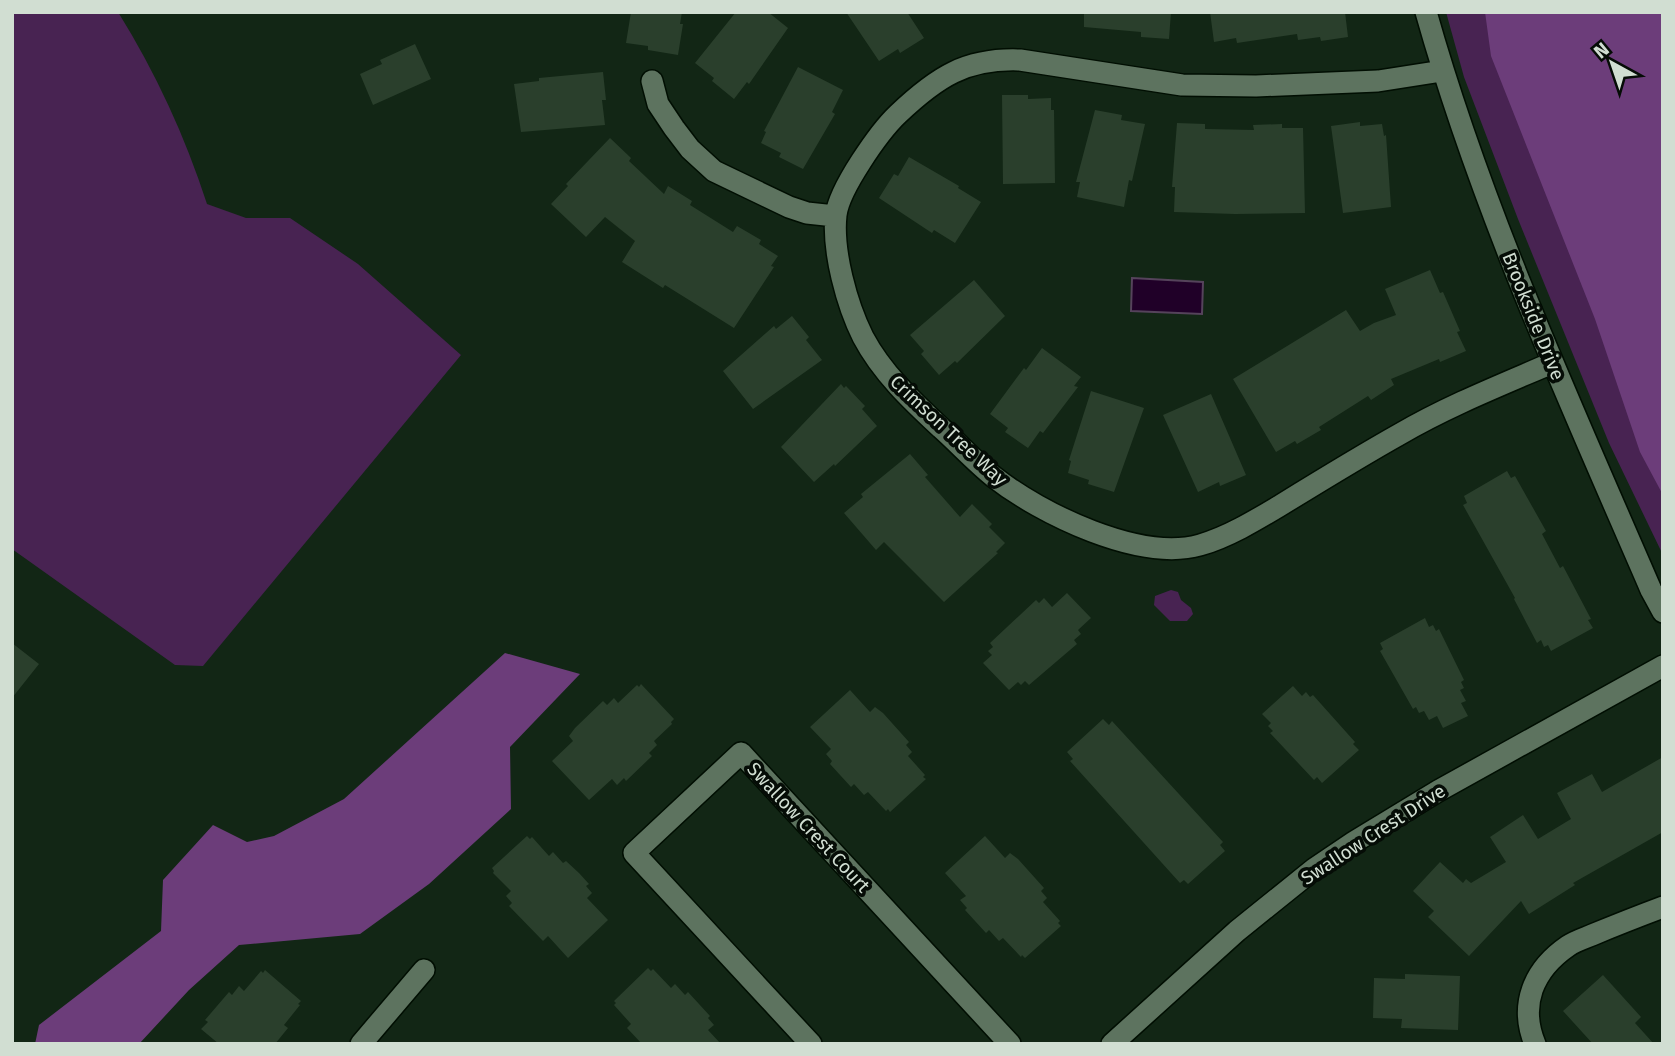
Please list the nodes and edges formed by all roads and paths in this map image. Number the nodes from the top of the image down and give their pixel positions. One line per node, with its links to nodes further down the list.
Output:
1 (1426, 12): 2 (street, Brookside Drive)
2 (1443, 71): 4 (street, Crimson Tree Way); 5 (street, Brookside Drive)
3 (652, 81): 4 (street)
4 (835, 216): 5 (street, Crimson Tree Way)
5 (1552, 363): 6 (street, Brookside Drive)
6 (1663, 612)
7 (1663, 666): 13 (street, Swallow Crest Drive)
8 (1663, 907): 14 (street)
9 (424, 970): 10 (street)
10 (360, 1044)
11 (811, 1044): 12 (street, Swallow Crest Court)
12 (1010, 1044)
13 (1112, 1044)
14 (1535, 1044)

